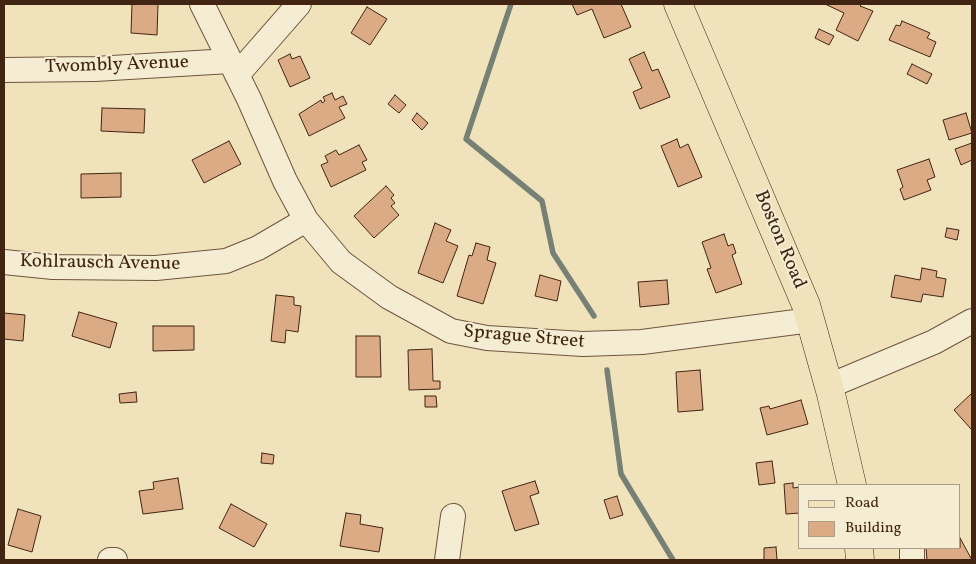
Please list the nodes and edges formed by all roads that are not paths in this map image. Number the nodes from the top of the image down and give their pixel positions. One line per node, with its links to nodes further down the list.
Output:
1 (202, 4): 4 (street, Sprague Street)
2 (299, 4): 4 (street)
3 (678, 4): 8 (main road, Boston Road)
4 (234, 68): 5 (street, Twombly Avenue); 6 (street, Sprague Street)
5 (4, 70)
6 (306, 220): 7 (street, Kohlrausch Avenue); 8 (street, Sprague Street)
7 (4, 262)
8 (811, 320): 10 (main road, Boston Road)
9 (972, 321): 10 (street)
10 (829, 386): 11 (main road, Boston Road)
11 (852, 484)
12 (452, 516): 15 (street)
13 (110, 560): 14 (street)
14 (115, 560)
15 (447, 560)

